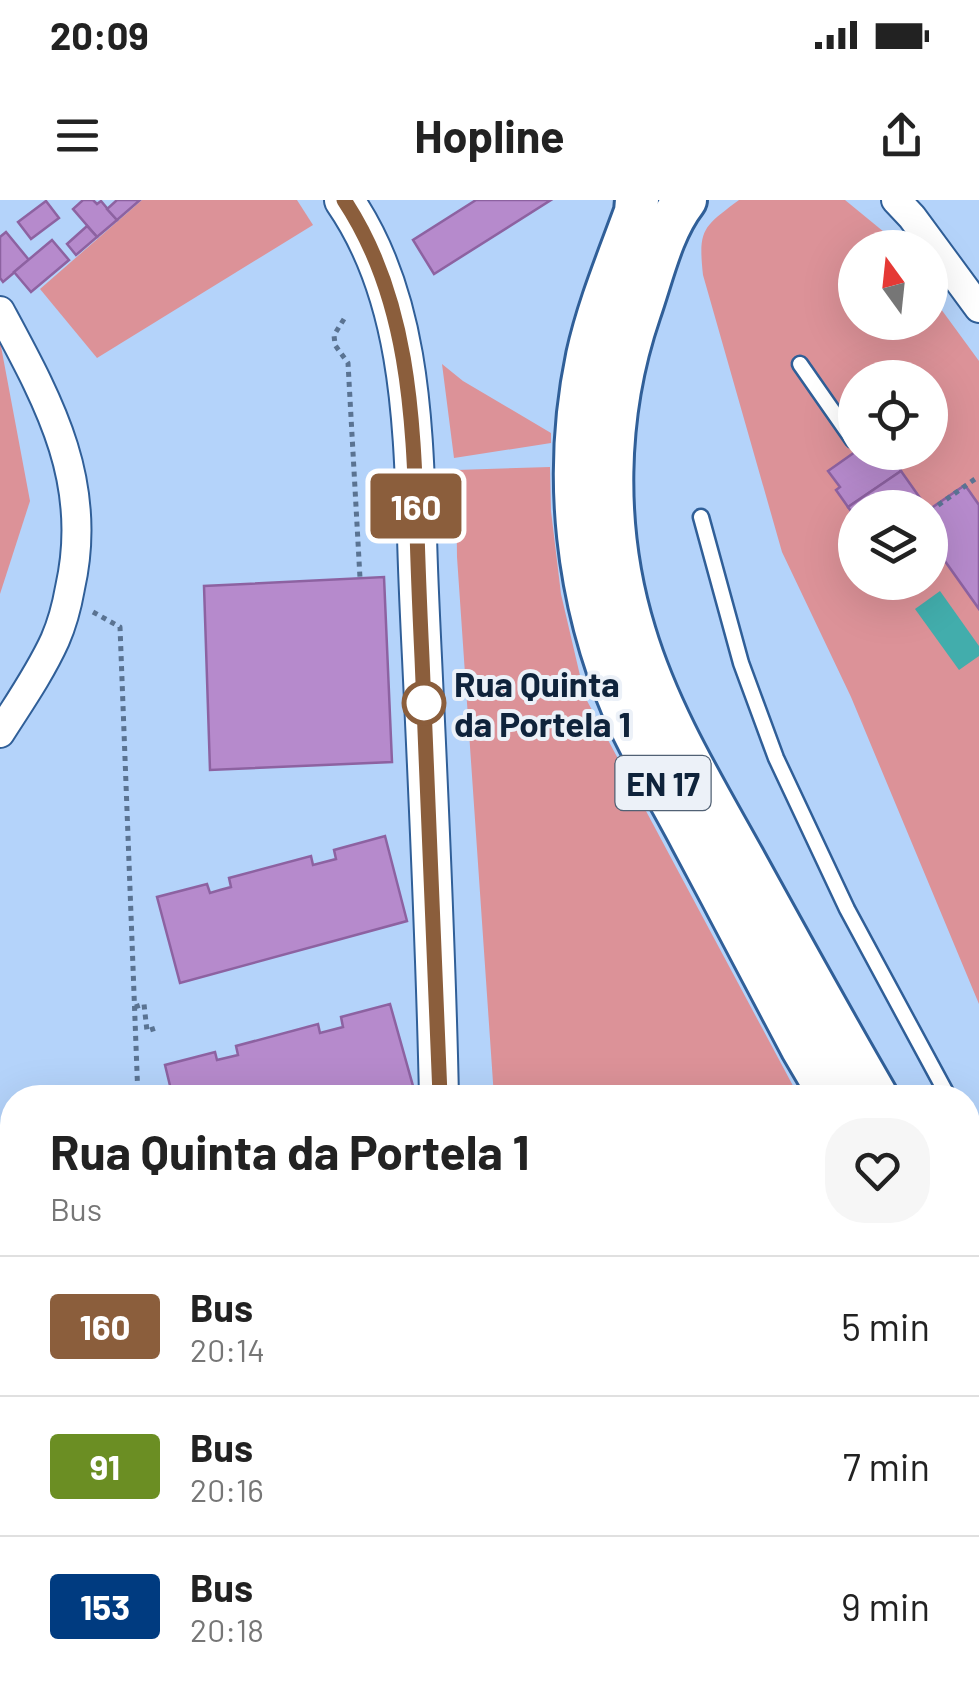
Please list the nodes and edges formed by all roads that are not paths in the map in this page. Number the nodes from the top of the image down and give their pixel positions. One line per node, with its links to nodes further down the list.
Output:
1 (344, 200): 11 (street)
2 (637, 200): 12 (main road, EN 17)
3 (685, 200): 13 (main road, EN 17)
4 (896, 200): 5 (street)
5 (979, 308)
6 (0, 311): 10 (street)
7 (800, 364): 8 (lane)
8 (838, 418)
9 (701, 516): 14 (lane)
10 (0, 733)
11 (440, 1085)
12 (824, 1085)
13 (869, 1085)
14 (942, 1085)

